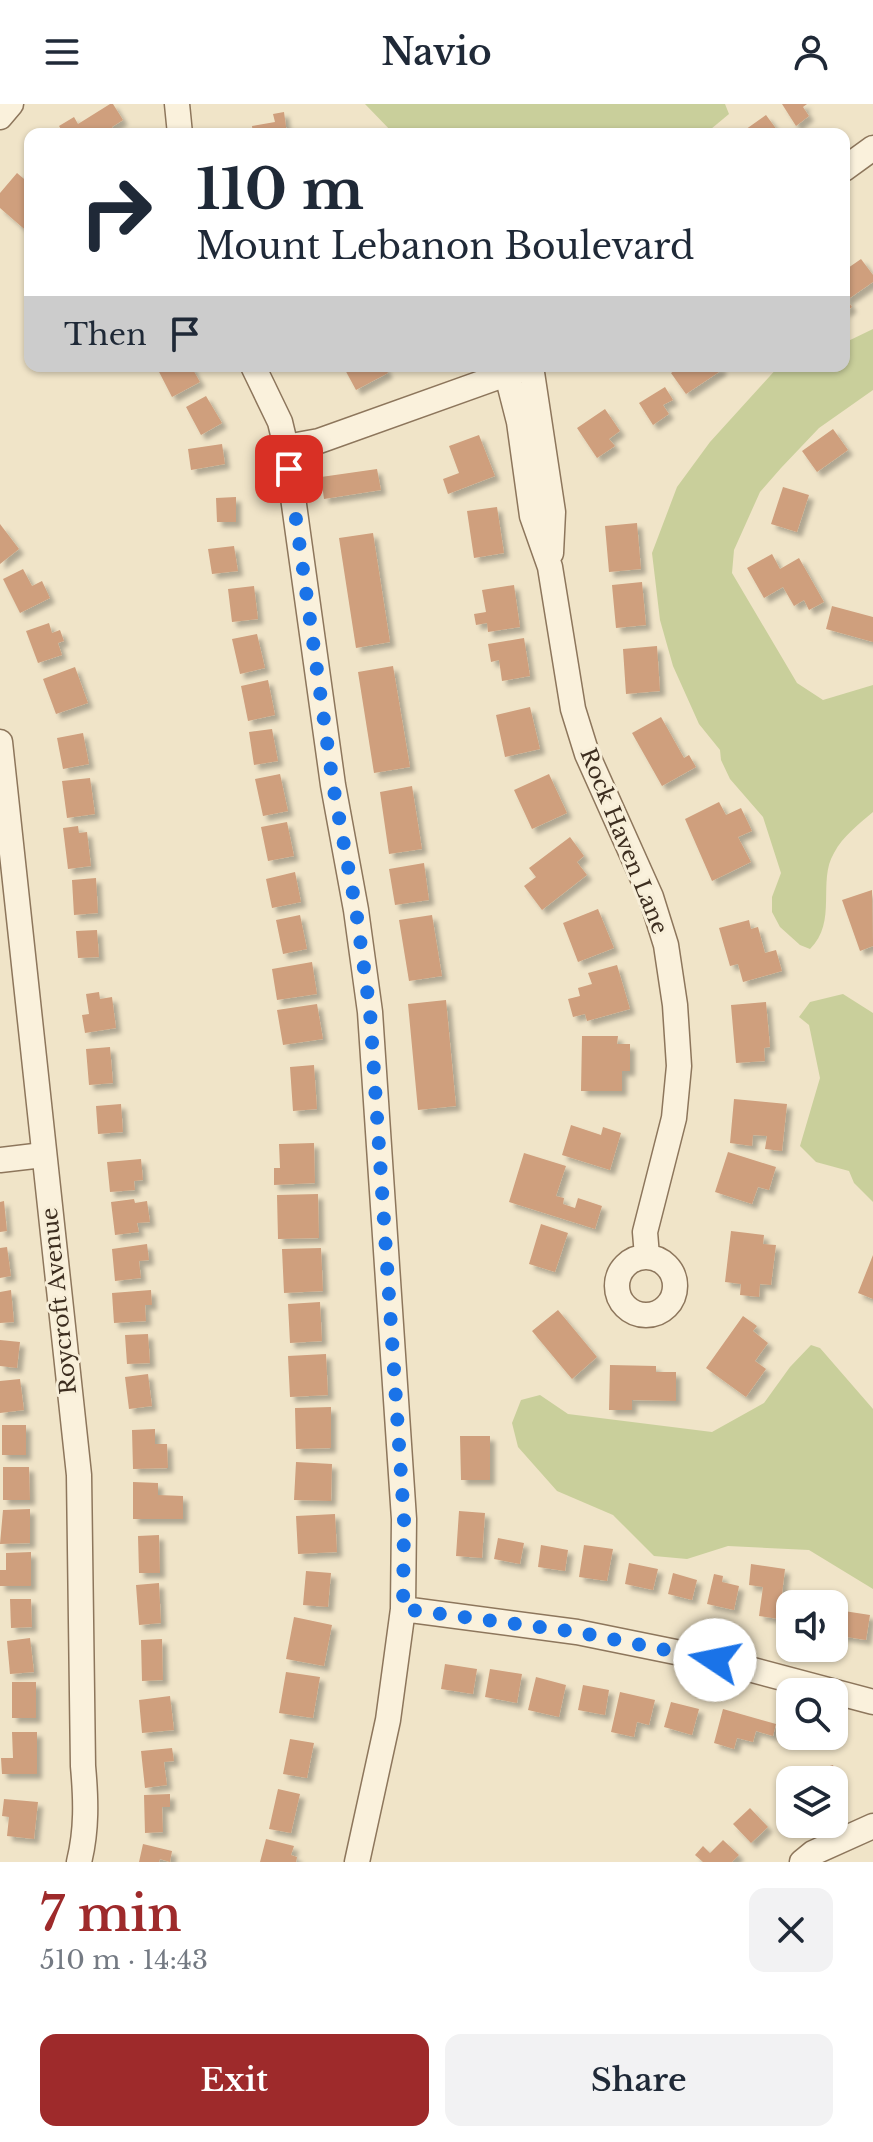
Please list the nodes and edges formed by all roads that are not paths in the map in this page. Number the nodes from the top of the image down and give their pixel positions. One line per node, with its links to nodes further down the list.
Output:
1 (11, 104): 3 (street)
2 (177, 104): 4 (street)
3 (0, 117)
4 (179, 128)
5 (873, 148): 6 (street)
6 (850, 165)
7 (256, 372): 10 (street)
8 (514, 372): 10 (street)
9 (522, 372): 14 (street, Rock Haven Lane)
10 (286, 447): 15 (street)
11 (0, 742): 12 (street, Roycroft Avenue)
12 (43, 1155): 13 (street); 18 (street, Roycroft Avenue)
13 (0, 1160)
14 (647, 1256)
15 (403, 1609): 16 (street); 19 (street)
16 (873, 1702)
17 (873, 1826): 20 (street)
18 (79, 1862)
19 (357, 1862)
20 (802, 1862)

